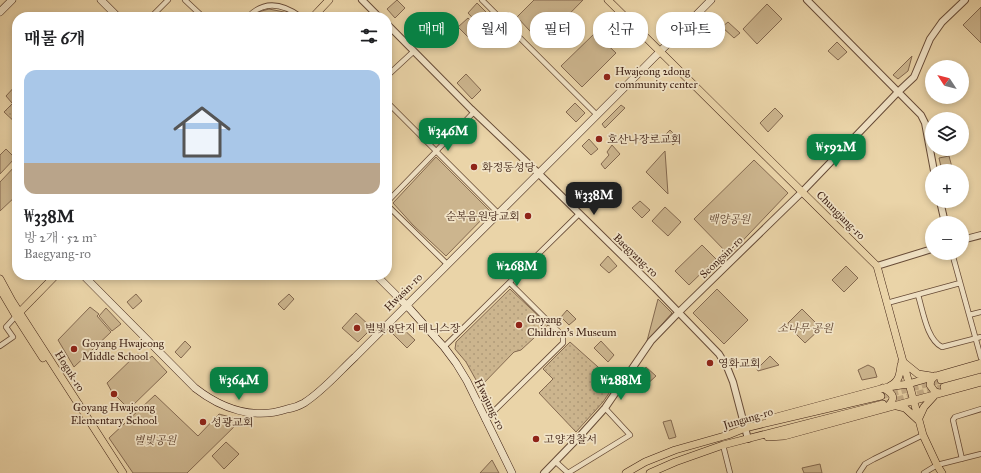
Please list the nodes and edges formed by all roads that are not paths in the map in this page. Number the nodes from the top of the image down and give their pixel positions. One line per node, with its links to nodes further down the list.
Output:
1 (12, 0): 12 (main road)
2 (101, 0): 13 (main road)
3 (168, 0): 14 (street)
4 (185, 0): 15 (street)
5 (329, 0): 18 (main road)
6 (362, 0): 19 (street)
7 (482, 0): 27 (street)
8 (608, 0): 22 (main road, Chungjang-ro)
9 (711, 0): 22 (main road, Hwasin-ro)
10 (807, 0): 24 (street)
11 (965, 0): 24 (street, Seongsin-ro)
12 (0, 12)
13 (113, 12)
14 (156, 12)
15 (197, 12)
16 (252, 12): 17 (street)
17 (292, 12)
18 (318, 12)
19 (374, 12)
20 (392, 29): 21 (street, Baegyang-ro)
21 (414, 51): 23 (street); 26 (street, Baegyang-ro)
22 (660, 52): 27 (main road, Hwasin-ro); 31 (main road, Chungjang-ro)
23 (392, 71)
24 (898, 92): 29 (street); 31 (street, Seongsin-ro)
25 (392, 107): 28 (street)
26 (474, 112): 28 (street); 30 (street, Baegyang-ro)
27 (597, 115): 30 (main road, Hwasin-ro)
28 (436, 151): 32 (street); 34 (street)
29 (933, 164)
30 (538, 173): 34 (main road, Hwasin-ro); 35 (street, Baegyang-ro)
31 (802, 192): 41 (main road, Chungjang-ro); 52 (street, Seongsin-ro)
32 (392, 199)
33 (392, 209): 40 (street)
34 (498, 213): 40 (main road, Hwasin-ro)
35 (578, 214): 46 (street); 52 (street, Baegyang-ro)
36 (981, 235): 37 (street)
37 (969, 238)
38 (925, 251): 41 (street)
39 (954, 260): 47 (street)
40 (447, 264): 51 (main road, Hwasin-ro)
41 (877, 266): 50 (main road)
42 (0, 279): 54 (main road, Hoguk-ro)
43 (51, 280): 54 (main road)
44 (88, 280): 51 (main road, Hwasin-ro)
45 (381, 280): 51 (main road, Hwajung-ro)
46 (510, 283): 58 (street); 73 (street)
47 (960, 283): 49 (street); 55 (street)
48 (0, 289): 54 (main road, Hoguk-ro)
49 (918, 295): 50 (street); 56 (street)
50 (887, 303): 60 (main road)
51 (406, 305): 58 (main road, Hwajung-ro)
52 (679, 312): 71 (street, Seongsin-ro); 75 (street, Baegyang-ro)
53 (981, 312): 55 (street)
54 (17, 314): 57 (street); 83 (main road, Hoguk-ro); 84 (main road, Hoguk-ro)
55 (969, 315): 56 (street)
56 (978, 338): 59 (street)
57 (0, 346)
58 (444, 347): 73 (main road, Hwajung-ro)
59 (981, 358)
60 (902, 361): 65 (main road); 66 (main road); 67 (main road)
61 (981, 363): 66 (main road)
62 (981, 369): 66 (main road)
63 (981, 377): 66 (main road)
64 (981, 382): 66 (main road)
65 (908, 384): 66 (main road); 67 (main road); 69 (main road)
66 (938, 384): 69 (main road, Jungang-ro); 74 (main road)
67 (885, 388): 70 (main road); 75 (main road)
68 (880, 396): 75 (main road, Jungang-ro)
69 (912, 401): 70 (main road, Jungang-ro); 74 (main road)
70 (887, 406): 74 (main road); 77 (main road, Jungang-ro)
71 (605, 408): 81 (street, Seongsin-ro); 81 (street)
72 (981, 409): 80 (street)
73 (485, 420): 85 (main road, Hwajung-ro)
74 (918, 420): 76 (main road)
75 (745, 428): 77 (street, Baegyang-ro); 87 (main road, Jungang-ro)
76 (923, 435): 82 (main road); 90 (street)
77 (748, 439): 78 (main road, Jungang-ro)
78 (724, 445): 88 (main road, Jungang-ro); 89 (street)
79 (981, 454): 80 (street)
80 (962, 459): 82 (street)
81 (556, 462): 86 (street, Seongsin-ro)
82 (937, 465): 91 (street); 92 (main road)
83 (119, 473)
84 (123, 473)
85 (512, 473)
86 (544, 473)
87 (626, 473)
88 (650, 473)
89 (730, 473)
90 (859, 473)
91 (924, 473)
92 (942, 473)

